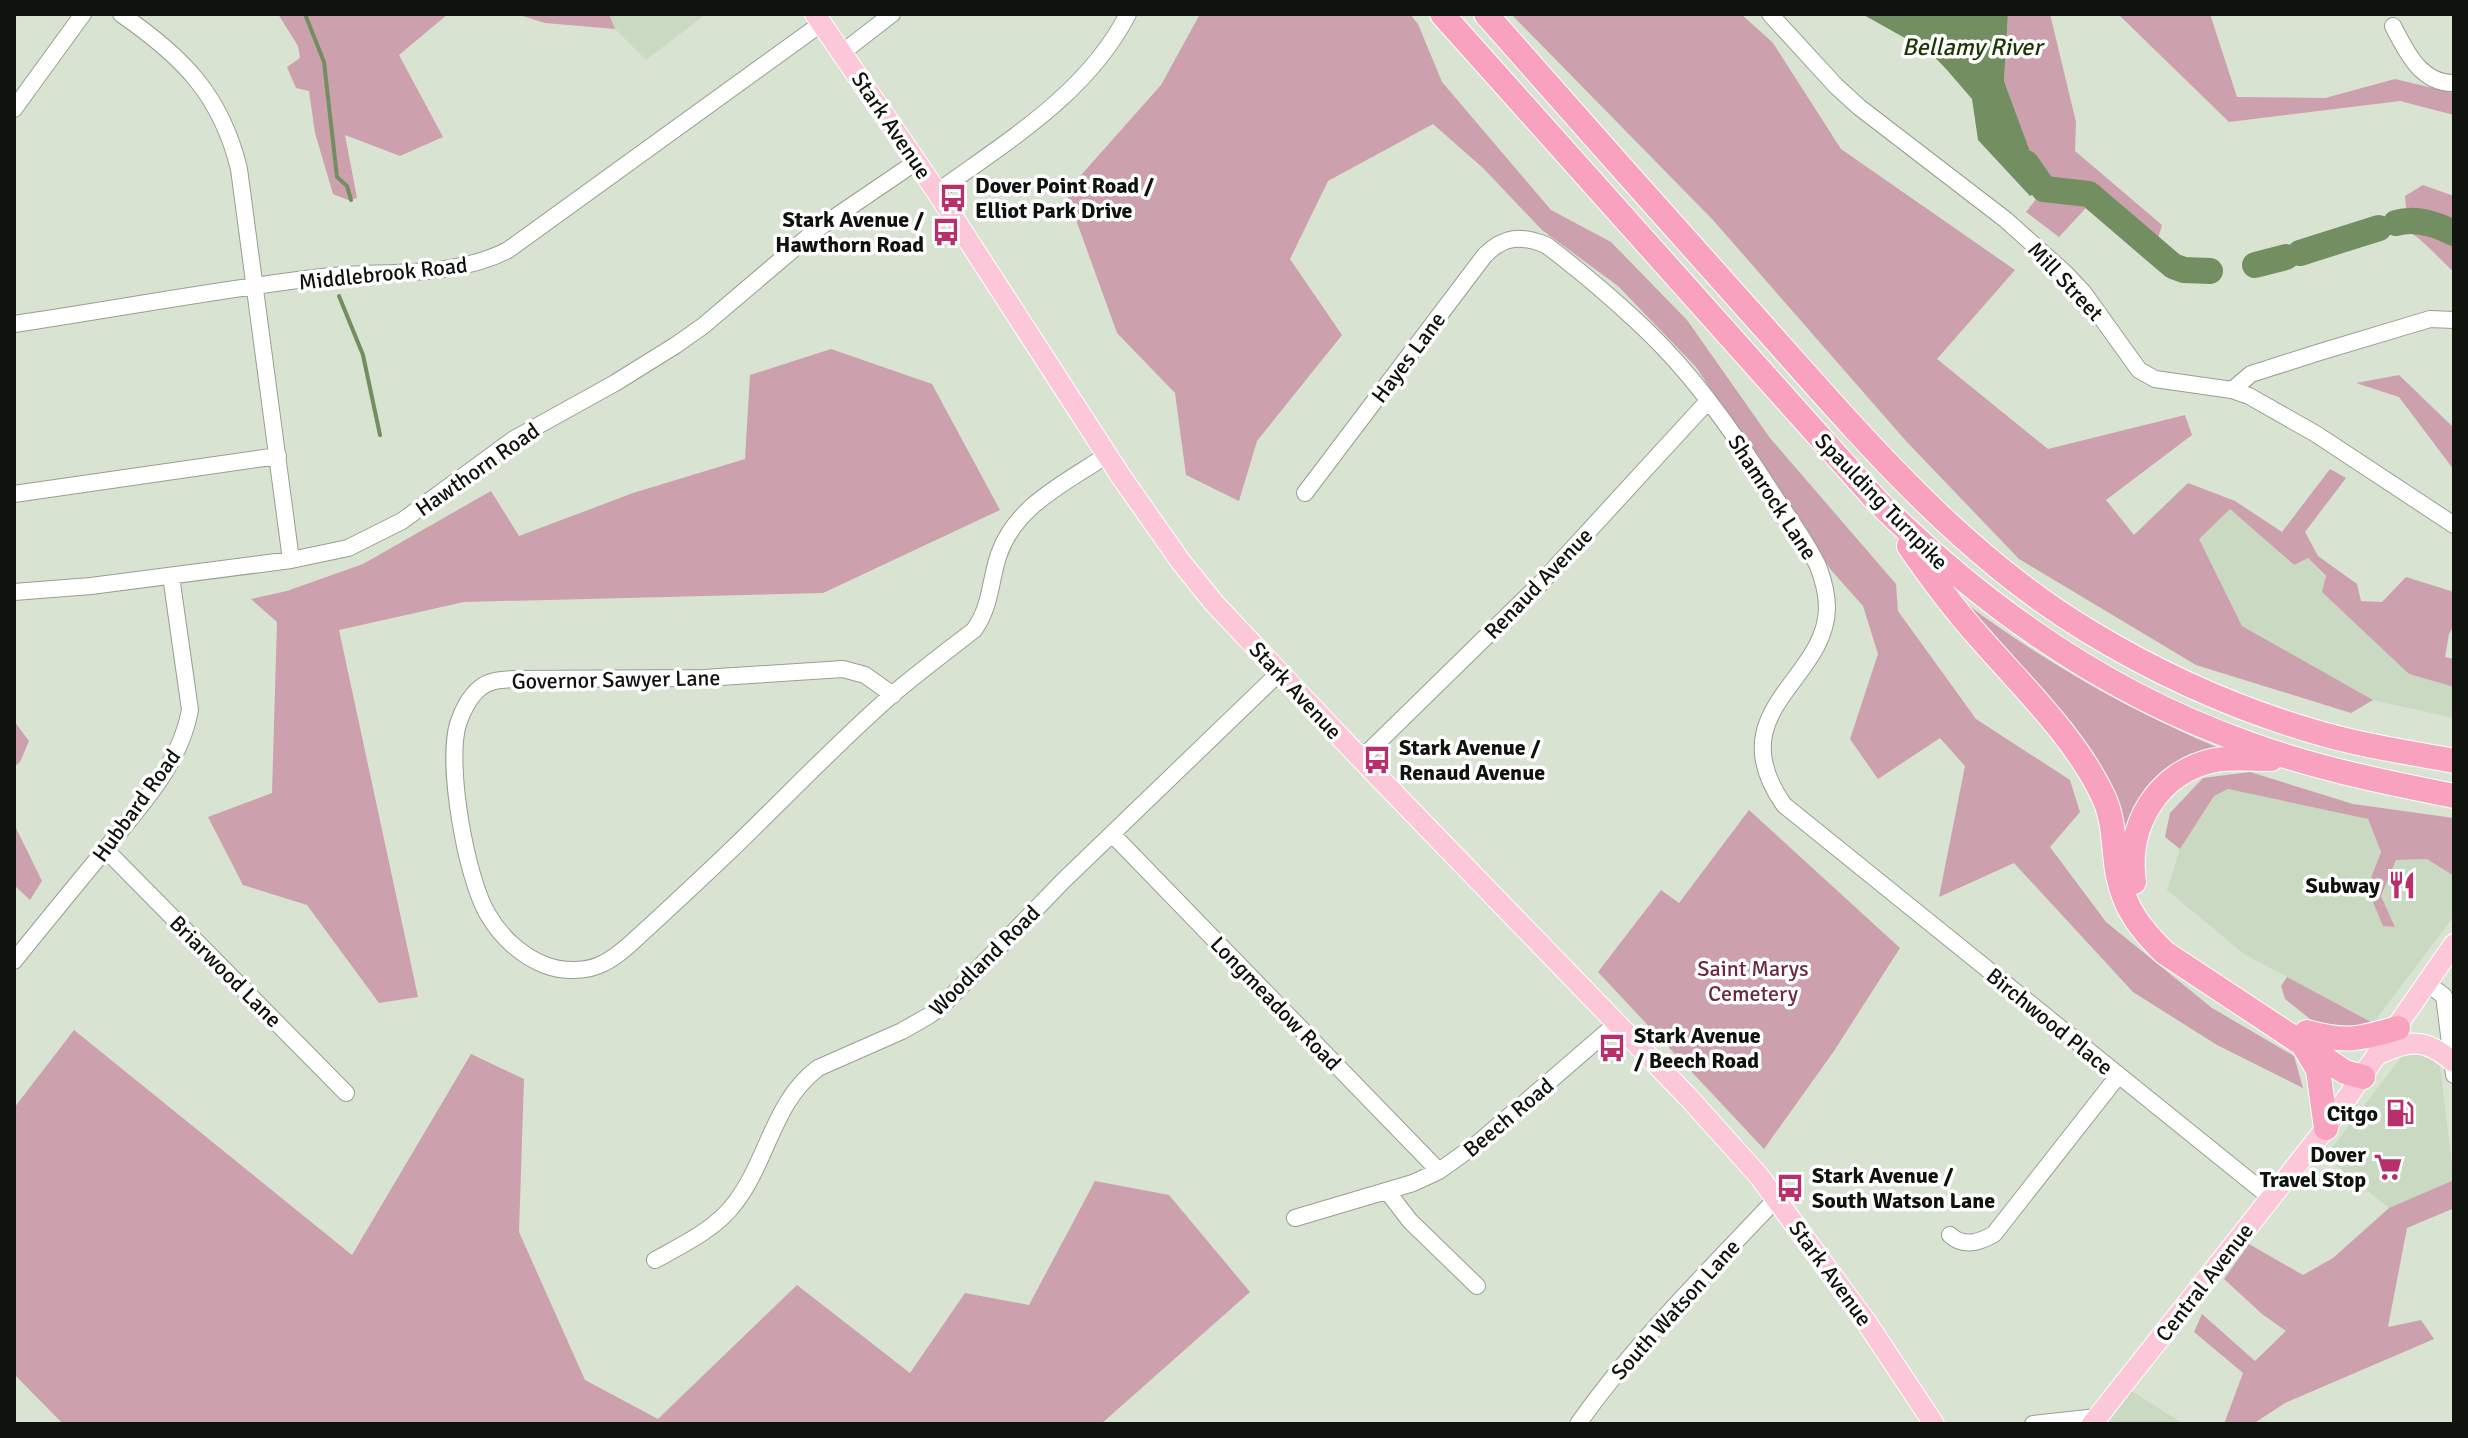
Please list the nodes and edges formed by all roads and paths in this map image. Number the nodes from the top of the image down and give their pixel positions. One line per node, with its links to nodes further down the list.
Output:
1 (83, 14): 12 (street)
2 (121, 14): 16 (street)
3 (892, 14): 10 (street)
4 (1128, 14): 14 (street)
5 (1442, 14): 25 (highway, Spaulding Turnpike)
6 (1486, 14): 34 (highway, Spaulding Turnpike)
7 (1770, 14): 19 (street, Mill Street)
8 (818, 18): 10 (main road, Stark Avenue); 16 (street, Middlebrook Road)
9 (2393, 26): 11 (street)
10 (843, 52): 13 (main road, Stark Avenue)
11 (2454, 83)
12 (14, 109)
13 (916, 162): 14 (main road, Stark Avenue); 27 (street, Hawthorn Road)
14 (937, 192): 21 (main road, Stark Avenue)
15 (1522, 237): 20 (street, Shamrock Lane); 23 (street, Hayes Lane)
16 (253, 288): 18 (street, Middlebrook Road); 22 (street)
17 (2454, 320): 19 (street)
18 (14, 324)
19 (2232, 390): 26 (street, Mill Street)
20 (1708, 401): 32 (street, Renaud Avenue); 37 (street, Shamrock Lane)
21 (1107, 455): 30 (main road, Stark Avenue); 31 (street, Governor Sawyer Lane)
22 (278, 456): 24 (street); 27 (street)
23 (1305, 493)
24 (14, 494)
25 (1877, 501): 33 (highway, Spaulding Turnpike); 44 (highway)
26 (2454, 525)
27 (291, 560): 28 (street, Hawthorn Road)
28 (171, 576): 29 (street, Hawthorn Road); 38 (street, Hubbard Road)
29 (14, 592)
30 (1280, 672): 32 (main road, Stark Avenue); 36 (street, Woodland Road)
31 (893, 695): 31 (street, Governor Sawyer Lane)
32 (1361, 759): 42 (main road, Stark Avenue)
33 (2293, 759): 35 (highway, Spaulding Turnpike); 44 (highway)
34 (2454, 761)
35 (2454, 796)
36 (1112, 834): 51 (street, Longmeadow Road); 57 (street, Woodland Road)
37 (1830, 843): 47 (street, Birchwood Place)
38 (105, 849): 40 (street, Hubbard Road); 49 (street, Briarwood Lane)
39 (2454, 944): 41 (main road, Central Avenue)
40 (14, 961)
41 (2428, 984): 43 (main road, Central Avenue); 46 (street)
42 (1617, 1023): 51 (street, Beech Road); 53 (main road, Stark Avenue)
43 (2398, 1028): 44 (highway); 45 (main road, Central Avenue)
44 (2304, 1037): 48 (highway); 50 (highway)
45 (2379, 1054): 46 (main road); 48 (main road, Central Avenue)
46 (2453, 1068)
47 (2118, 1076): 54 (street, Birchwood Place); 56 (street)
48 (2363, 1077): 50 (main road, Central Avenue)
49 (346, 1093)
50 (2326, 1128): 54 (main road, Central Avenue)
51 (1439, 1171): 52 (street, Beech Road)
52 (1387, 1191): 55 (street, Beech Road); 58 (street)
53 (1777, 1198): 60 (street, South Watson Lane); 61 (main road, Stark Avenue)
54 (2271, 1198): 59 (main road, Central Avenue)
55 (1295, 1218)
56 (1950, 1235)
57 (655, 1260)
58 (1477, 1286)
59 (2095, 1420): 62 (street)
60 (1578, 1424)
61 (1934, 1424)
62 (2033, 1424)

